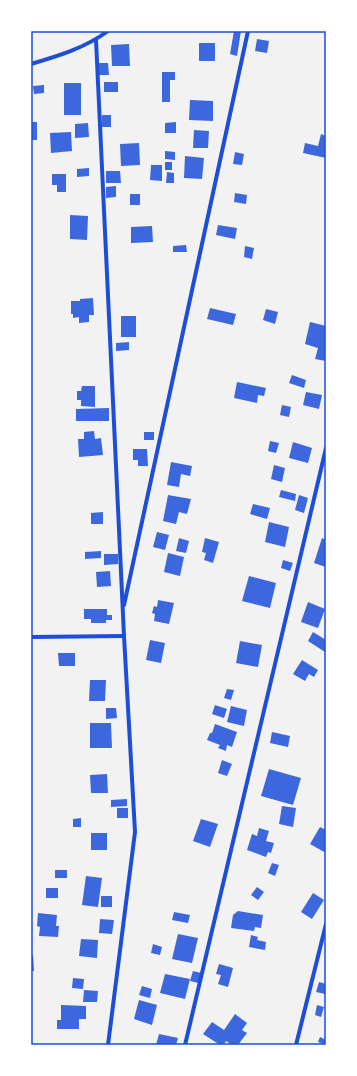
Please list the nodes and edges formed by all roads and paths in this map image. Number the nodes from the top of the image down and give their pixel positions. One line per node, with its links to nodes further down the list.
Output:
1 (108, 31): 3 (street)
2 (248, 31): 6 (street)
3 (96, 40): 4 (street); 6 (street)
4 (31, 64)
5 (326, 448): 11 (street)
6 (123, 612): 7 (street)
7 (124, 636): 8 (street); 10 (street)
8 (31, 637)
9 (326, 924): 12 (street)
10 (108, 1045)
11 (185, 1045)
12 (296, 1045)

